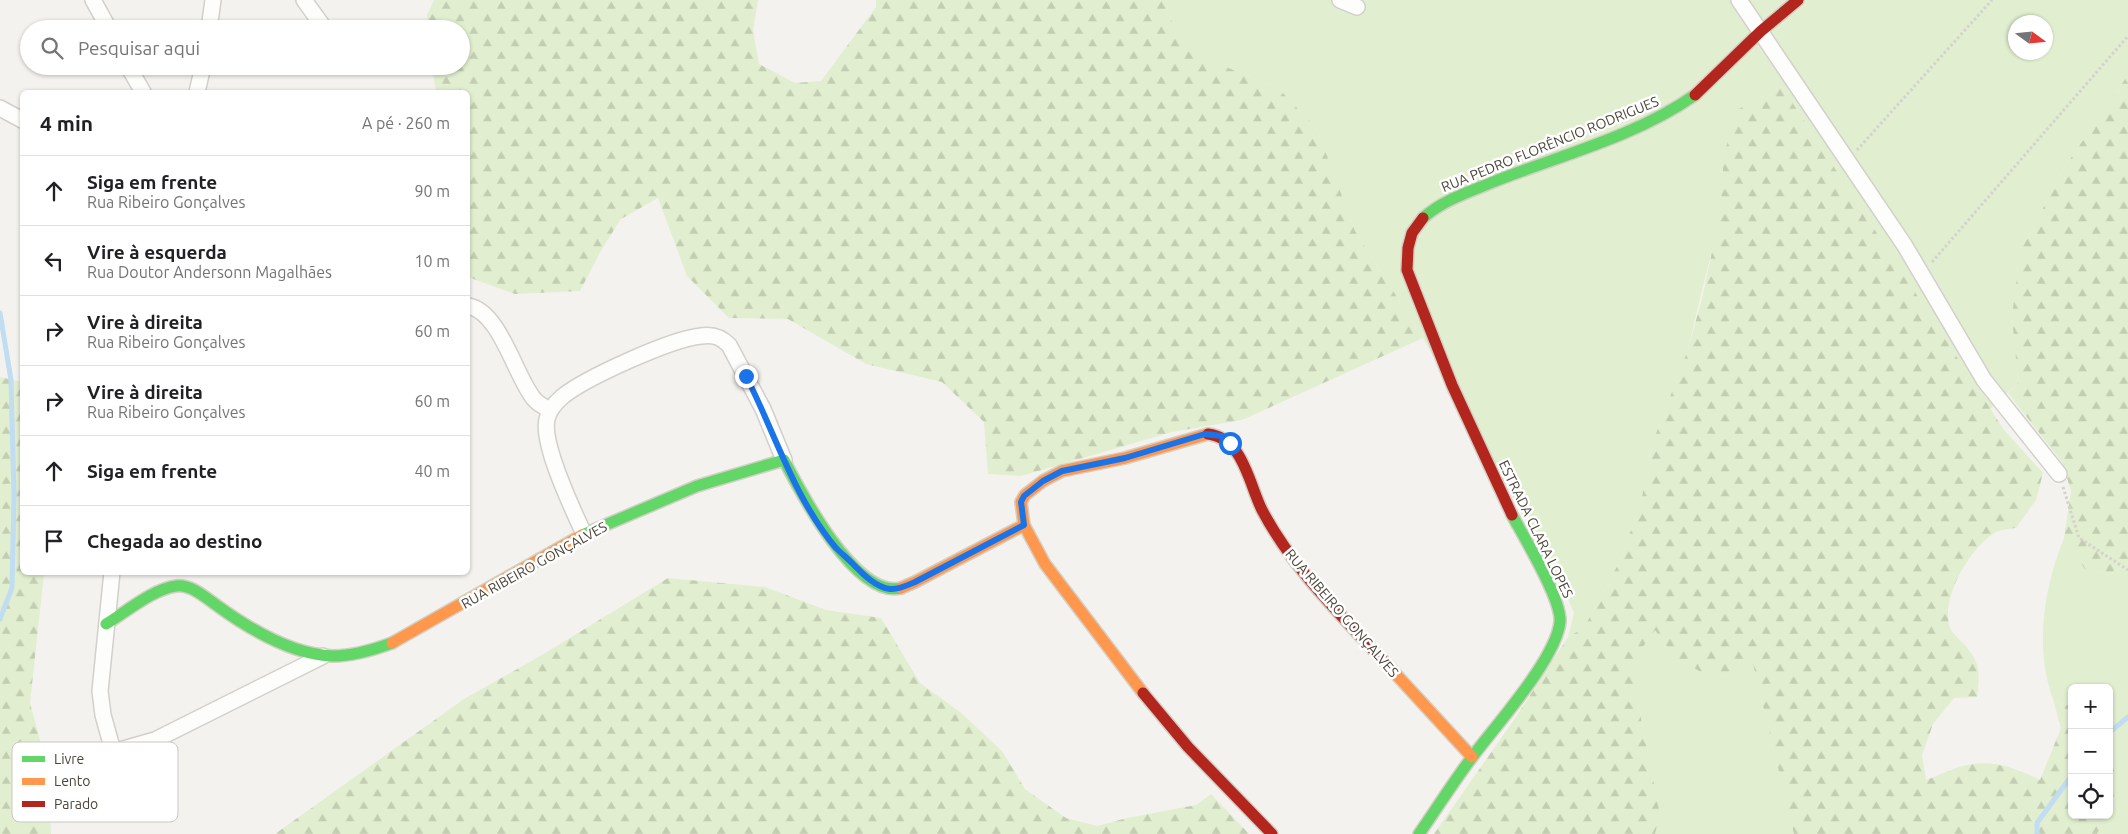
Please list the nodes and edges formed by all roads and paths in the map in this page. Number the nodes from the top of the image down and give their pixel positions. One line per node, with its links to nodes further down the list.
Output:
1 (93, 0): 9 (street)
2 (213, 0): 10 (street)
3 (1340, 0): 8 (street)
4 (1739, 0): 12 (street)
5 (1798, 0): 12 (street, RUA PEDRO FLORÊNCIO RODRIGUES)
6 (1992, 0): 20 (path)
7 (308, 1): 11 (street)
8 (1357, 7)
9 (103, 20)
10 (210, 20)
11 (320, 20)
12 (1761, 31): 20 (street); 21 (street, RUA PEDRO FLORÊNCIO RODRIGUES)
13 (2128, 36): 22 (path)
14 (133, 75): 16 (street)
15 (201, 75): 17 (street)
16 (141, 90)
17 (197, 90)
18 (0, 108): 19 (street)
19 (20, 119)
20 (1848, 159): 22 (street)
21 (1407, 270): 35 (street, ESTRADA CLARA LOPES)
22 (1922, 273): 26 (street)
23 (470, 306): 24 (street)
24 (550, 410): 25 (street); 28 (street)
25 (784, 460): 27 (street); 28 (street, RUA RIBEIRO GONÇALVES)
26 (2060, 474): 29 (path)
27 (1024, 525): 35 (street, RUA RIBEIRO GONÇALVES); 36 (street)
28 (584, 534): 32 (street, RUA RIBEIRO GONÇALVES)
29 (2128, 570)
30 (112, 575): 31 (street)
31 (106, 624): 32 (street, RUA RIBEIRO GONÇALVES); 33 (street)
32 (323, 656): 34 (street, RUA RIBEIRO GONÇALVES)
33 (110, 742)
34 (148, 742)
35 (1472, 757): 37 (street, ESTRADA CLARA LOPES)
36 (1272, 834)
37 (1419, 834)

